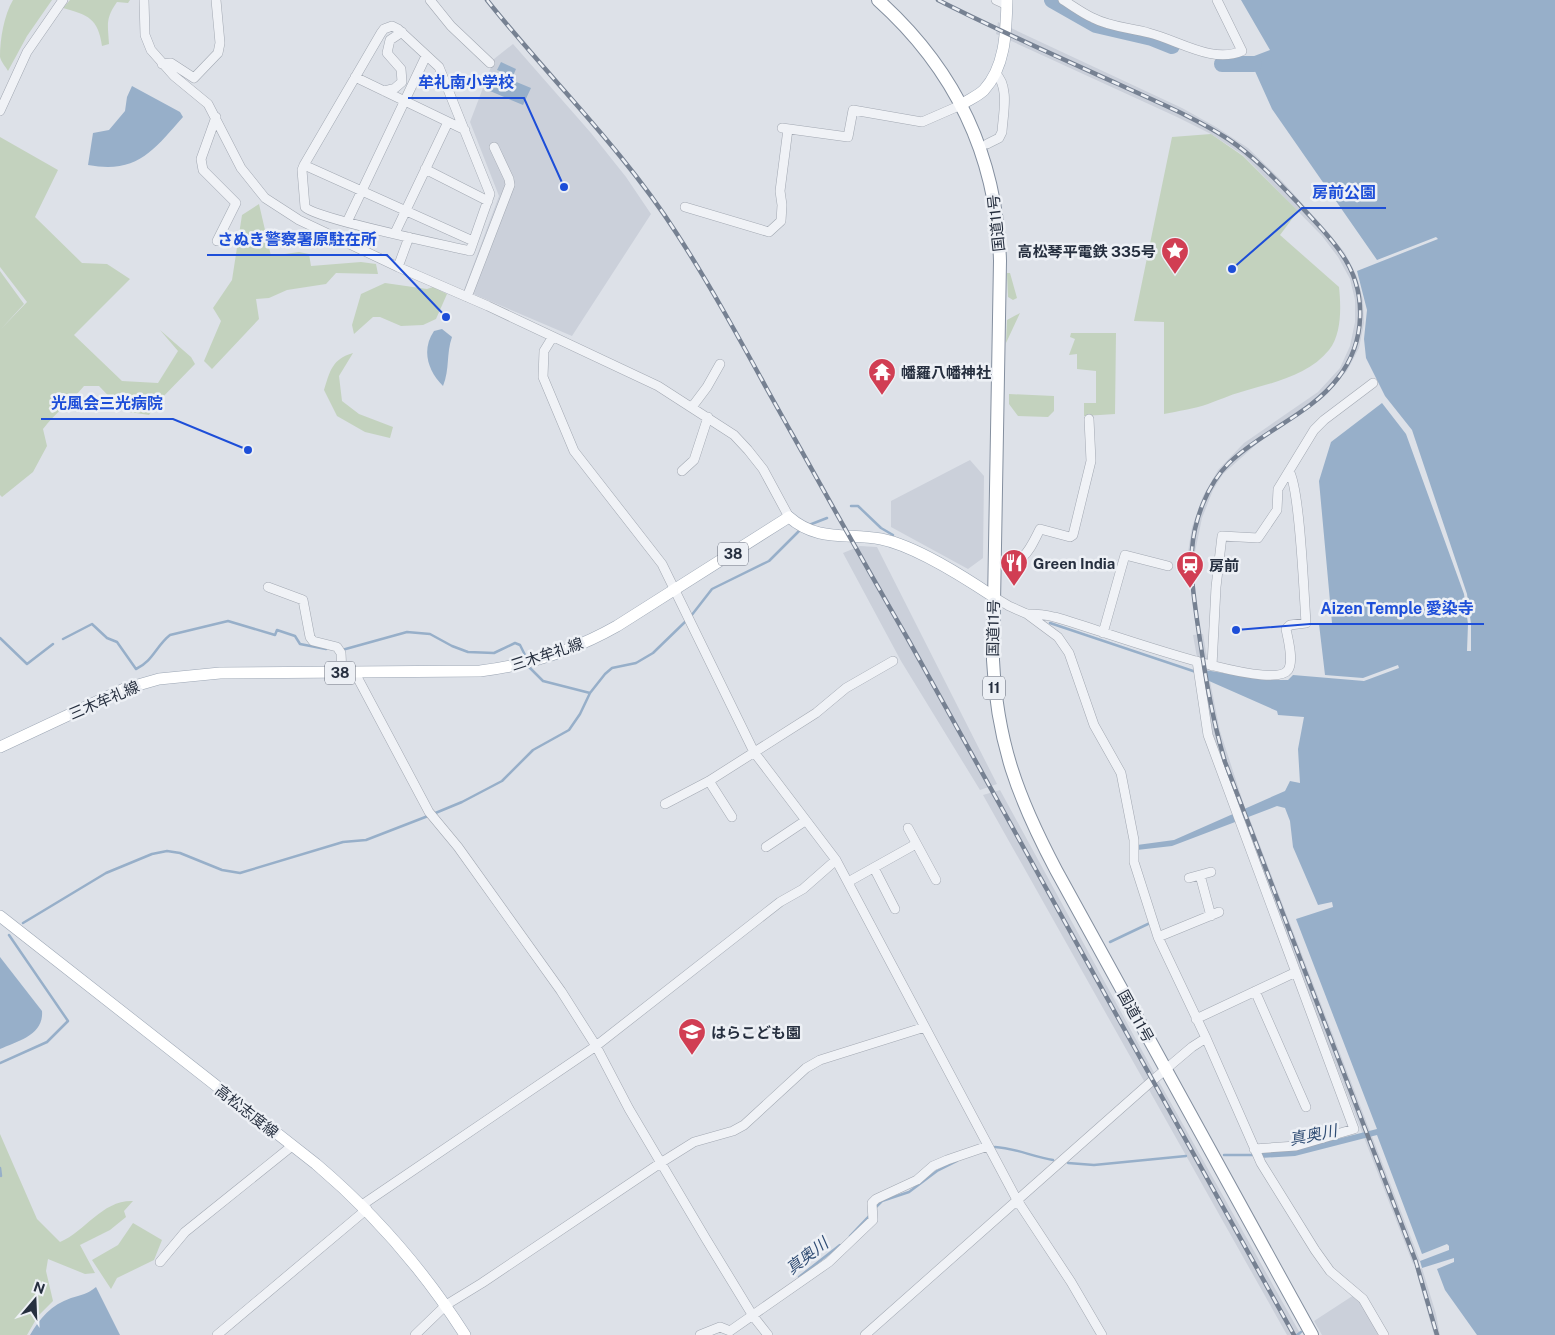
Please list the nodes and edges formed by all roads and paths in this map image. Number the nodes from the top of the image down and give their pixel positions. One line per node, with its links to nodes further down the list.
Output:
1 (63, 0): 18 (street)
2 (144, 0): 12 (street)
3 (216, 0): 12 (street)
4 (430, 0): 11 (street)
5 (878, 0): 17 (highway, 国道11号 / 11)
6 (1063, 0): 7 (street)
7 (1217, 0)
8 (1003, 2): 13 (main road)
9 (402, 32): 10 (street); 14 (street); 15 (street)
10 (426, 56): 16 (street); 21 (street)
11 (490, 63)
12 (162, 64): 19 (street)
13 (995, 73): 17 (main road); 22 (street)
14 (355, 77): 15 (street); 24 (street)
15 (384, 91): 16 (street)
16 (405, 101): 20 (street); 26 (street)
17 (961, 105): 28 (street); 46 (highway, 国道11号 / 11)
18 (0, 111)
19 (216, 117): 33 (street); 35 (street)
20 (448, 122): 21 (street); 25 (street)
21 (465, 130): 27 (street)
22 (987, 144)
23 (494, 147): 36 (street)
24 (304, 165): 26 (street); 30 (street)
25 (425, 169): 27 (street); 29 (street)
26 (362, 191): 29 (street); 30 (street)
27 (488, 201): 34 (street)
28 (685, 207)
29 (405, 211): 31 (street); 34 (street)
30 (347, 222): 31 (street)
31 (395, 233): 32 (street)
32 (409, 236): 34 (street); 35 (street)
33 (218, 241)
34 (473, 241)
35 (398, 268): 36 (street)
36 (467, 297): 37 (street)
37 (552, 338): 40 (street); 49 (street)
38 (720, 364): 40 (street)
39 (1373, 383): 44 (street)
40 (692, 407): 41 (street)
41 (708, 417): 43 (street); 45 (street)
42 (1089, 419): 46 (street)
43 (682, 471)
44 (1288, 471): 55 (street); 55 (street)
45 (789, 517): 49 (main road, 三木牟礼線 / 38); 50 (main road)
46 (995, 563): 50 (highway, 国道11号 / 11)
47 (1168, 566): 52 (street)
48 (268, 587): 56 (street)
49 (676, 590): 57 (main road, 三木牟礼線 / 38); 59 (street)
50 (994, 597): 51 (street); 83 (highway, 国道11号 / 11)
51 (1028, 614): 52 (street); 76 (street)
52 (1103, 633): 54 (street)
53 (893, 661): 59 (street)
54 (1196, 661): 55 (street); 77 (street)
55 (1212, 666)
56 (342, 673): 57 (main road, 三木牟礼線 / 38); 58 (main road, 三木牟礼線 / 38)
57 (355, 673): 82 (street)
58 (0, 747)
59 (754, 752): 60 (street); 63 (street)
60 (710, 781): 61 (street); 62 (street)
61 (665, 804)
62 (732, 817)
63 (804, 821): 66 (street); 67 (street)
64 (908, 828): 65 (street)
65 (916, 844): 68 (street); 72 (street)
66 (766, 847)
67 (836, 860): 73 (street); 82 (street)
68 (874, 868): 73 (street); 74 (street)
69 (1211, 872): 70 (street)
70 (1200, 876): 71 (street); 76 (street)
71 (1189, 878)
72 (936, 880)
73 (848, 882): 80 (street)
74 (895, 909)
75 (0, 916): 85 (main road, 高松志度線)
76 (1158, 937): 79 (street)
77 (1296, 972): 78 (street); 87 (street)
78 (1255, 991): 79 (street); 84 (street)
79 (1196, 1019): 81 (street)
80 (925, 1027): 86 (street); 88 (street)
81 (1206, 1038): 83 (street); 87 (street)
82 (596, 1046): 88 (street); 90 (street)
83 (1166, 1070): 89 (street); 101 (highway, 国道11号 / 11)
84 (1306, 1107)
85 (292, 1146): 90 (main road, 高松志度線); 91 (street)
86 (988, 1146): 89 (street); 93 (street)
87 (1254, 1149): 102 (street)
88 (662, 1162): 92 (street); 93 (street)
89 (1017, 1200): 99 (street); 100 (street)
90 (364, 1207): 92 (main road, 高松志度線); 94 (street)
91 (160, 1262)
92 (446, 1305): 95 (street); 96 (main road, 高松志度線)
93 (753, 1316): 97 (street); 98 (street)
94 (217, 1335)
95 (415, 1335)
96 (465, 1335)
97 (700, 1335)
98 (768, 1335)
99 (865, 1335)
100 (1102, 1335)
101 (1312, 1335)
102 (1384, 1335)

